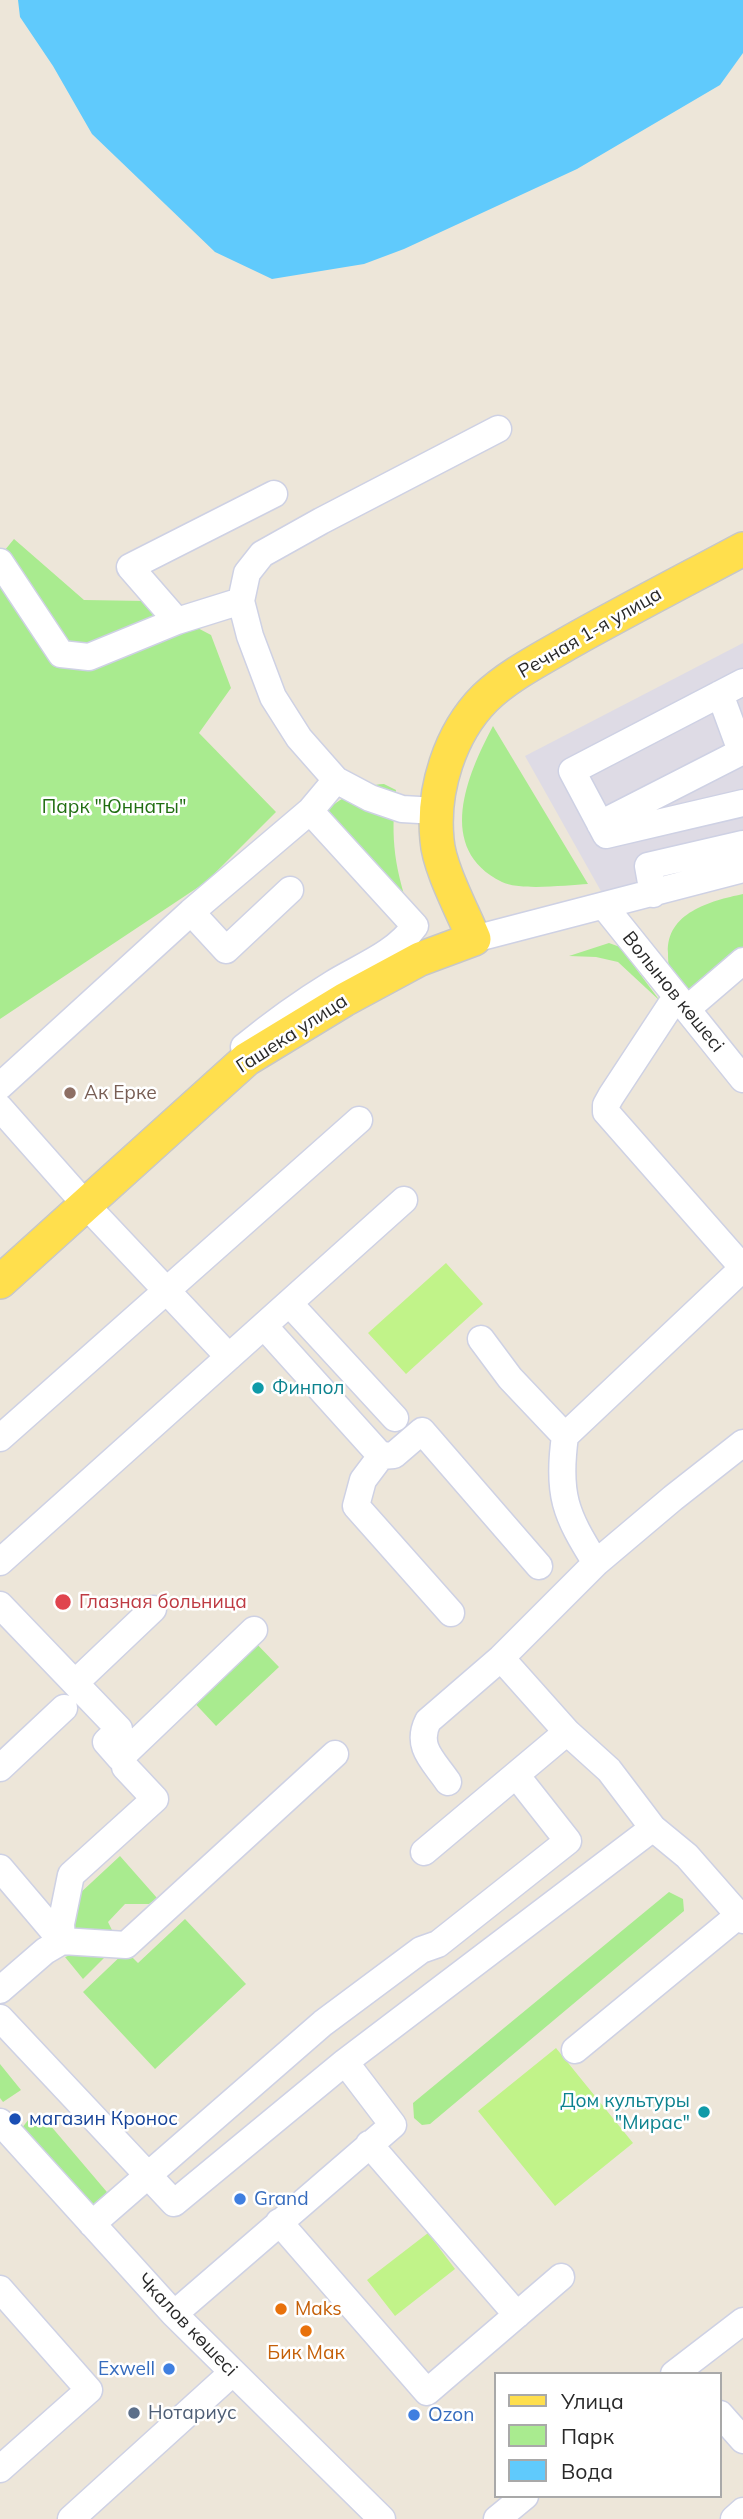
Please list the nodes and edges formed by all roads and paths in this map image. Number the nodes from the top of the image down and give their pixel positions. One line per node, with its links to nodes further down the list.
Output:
1 (498, 429): 5 (street)
2 (274, 494): 6 (street)
3 (743, 550): 12 (main road, Речная 1-я улица)
4 (0, 562): 6 (street)
5 (241, 601): 6 (street); 9 (street)
6 (177, 621)
7 (732, 688): 8 (street); 13 (street)
8 (742, 751): 13 (street)
9 (336, 780): 11 (street); 12 (street)
10 (743, 803): 13 (street)
11 (310, 811): 19 (street); 27 (street)
12 (436, 811): 20 (main road, Речная 1-я улица)
13 (600, 824)
14 (743, 844): 17 (street)
15 (743, 869): 17 (street, Гашека улица)
16 (290, 890): 19 (street)
17 (653, 894): 18 (street, Гашека улица)
18 (604, 906): 20 (street, Гашека улица); 22 (street, Волынов көшесі)
19 (191, 912): 24 (street)
20 (474, 939): 27 (main road, Гашека улица)
21 (743, 961): 22 (street)
22 (681, 1003): 23 (street, Волынов көшесі); 29 (street)
23 (743, 1079)
24 (0, 1086)
25 (0, 1108): 27 (street)
26 (359, 1120): 31 (street)
27 (80, 1198): 30 (main road, Гашека улица); 31 (street)
28 (404, 1200): 32 (street)
29 (743, 1268): 37 (street)
30 (0, 1282)
31 (168, 1290): 35 (street); 38 (street)
32 (289, 1303): 33 (street); 36 (street)
33 (264, 1326): 35 (street); 40 (street)
34 (481, 1339): 37 (street)
35 (229, 1357): 41 (street)
36 (395, 1418)
37 (565, 1436): 42 (street)
38 (0, 1438)
39 (743, 1443): 42 (street)
40 (382, 1456): 43 (street); 46 (street)
41 (0, 1562)
42 (596, 1563): 48 (street)
43 (539, 1566)
44 (0, 1605): 49 (street)
45 (153, 1609): 49 (street)
46 (451, 1613)
47 (254, 1630): 49 (street)
48 (501, 1658): 51 (street); 56 (street)
49 (75, 1683)
50 (64, 1708): 54 (street)
51 (567, 1732): 55 (street); 57 (street)
52 (335, 1754): 61 (street)
53 (125, 1767): 61 (street)
54 (0, 1768)
55 (516, 1775): 58 (street); 68 (street)
56 (448, 1782)
57 (653, 1828): 60 (street); 65 (street)
58 (424, 1852)
59 (0, 1868): 61 (street)
60 (741, 1917): 64 (street)
61 (62, 1941): 62 (street)
62 (0, 1990)
63 (0, 2018): 68 (street)
64 (575, 2050)
65 (345, 2062): 67 (street); 68 (street)
66 (0, 2122): 70 (street, Чкалов көшесі)
67 (369, 2144): 69 (street); 74 (street)
68 (148, 2175): 70 (street)
69 (279, 2222): 73 (street); 74 (street)
70 (92, 2224): 73 (street, Чкалов көшесі)
71 (561, 2277): 74 (street)
72 (0, 2289): 80 (street)
73 (174, 2315): 77 (street, Чкалов көшесі)
74 (517, 2315)
75 (743, 2321): 76 (street)
76 (680, 2372)
77 (232, 2373): 83 (street); 84 (street, Чкалов көшесі)
78 (722, 2416): 79 (street)
79 (743, 2440)
80 (0, 2469)
81 (523, 2498): 85 (street)
82 (743, 2511): 86 (street)
83 (71, 2519)
84 (382, 2519)
85 (497, 2519)
86 (734, 2519)

